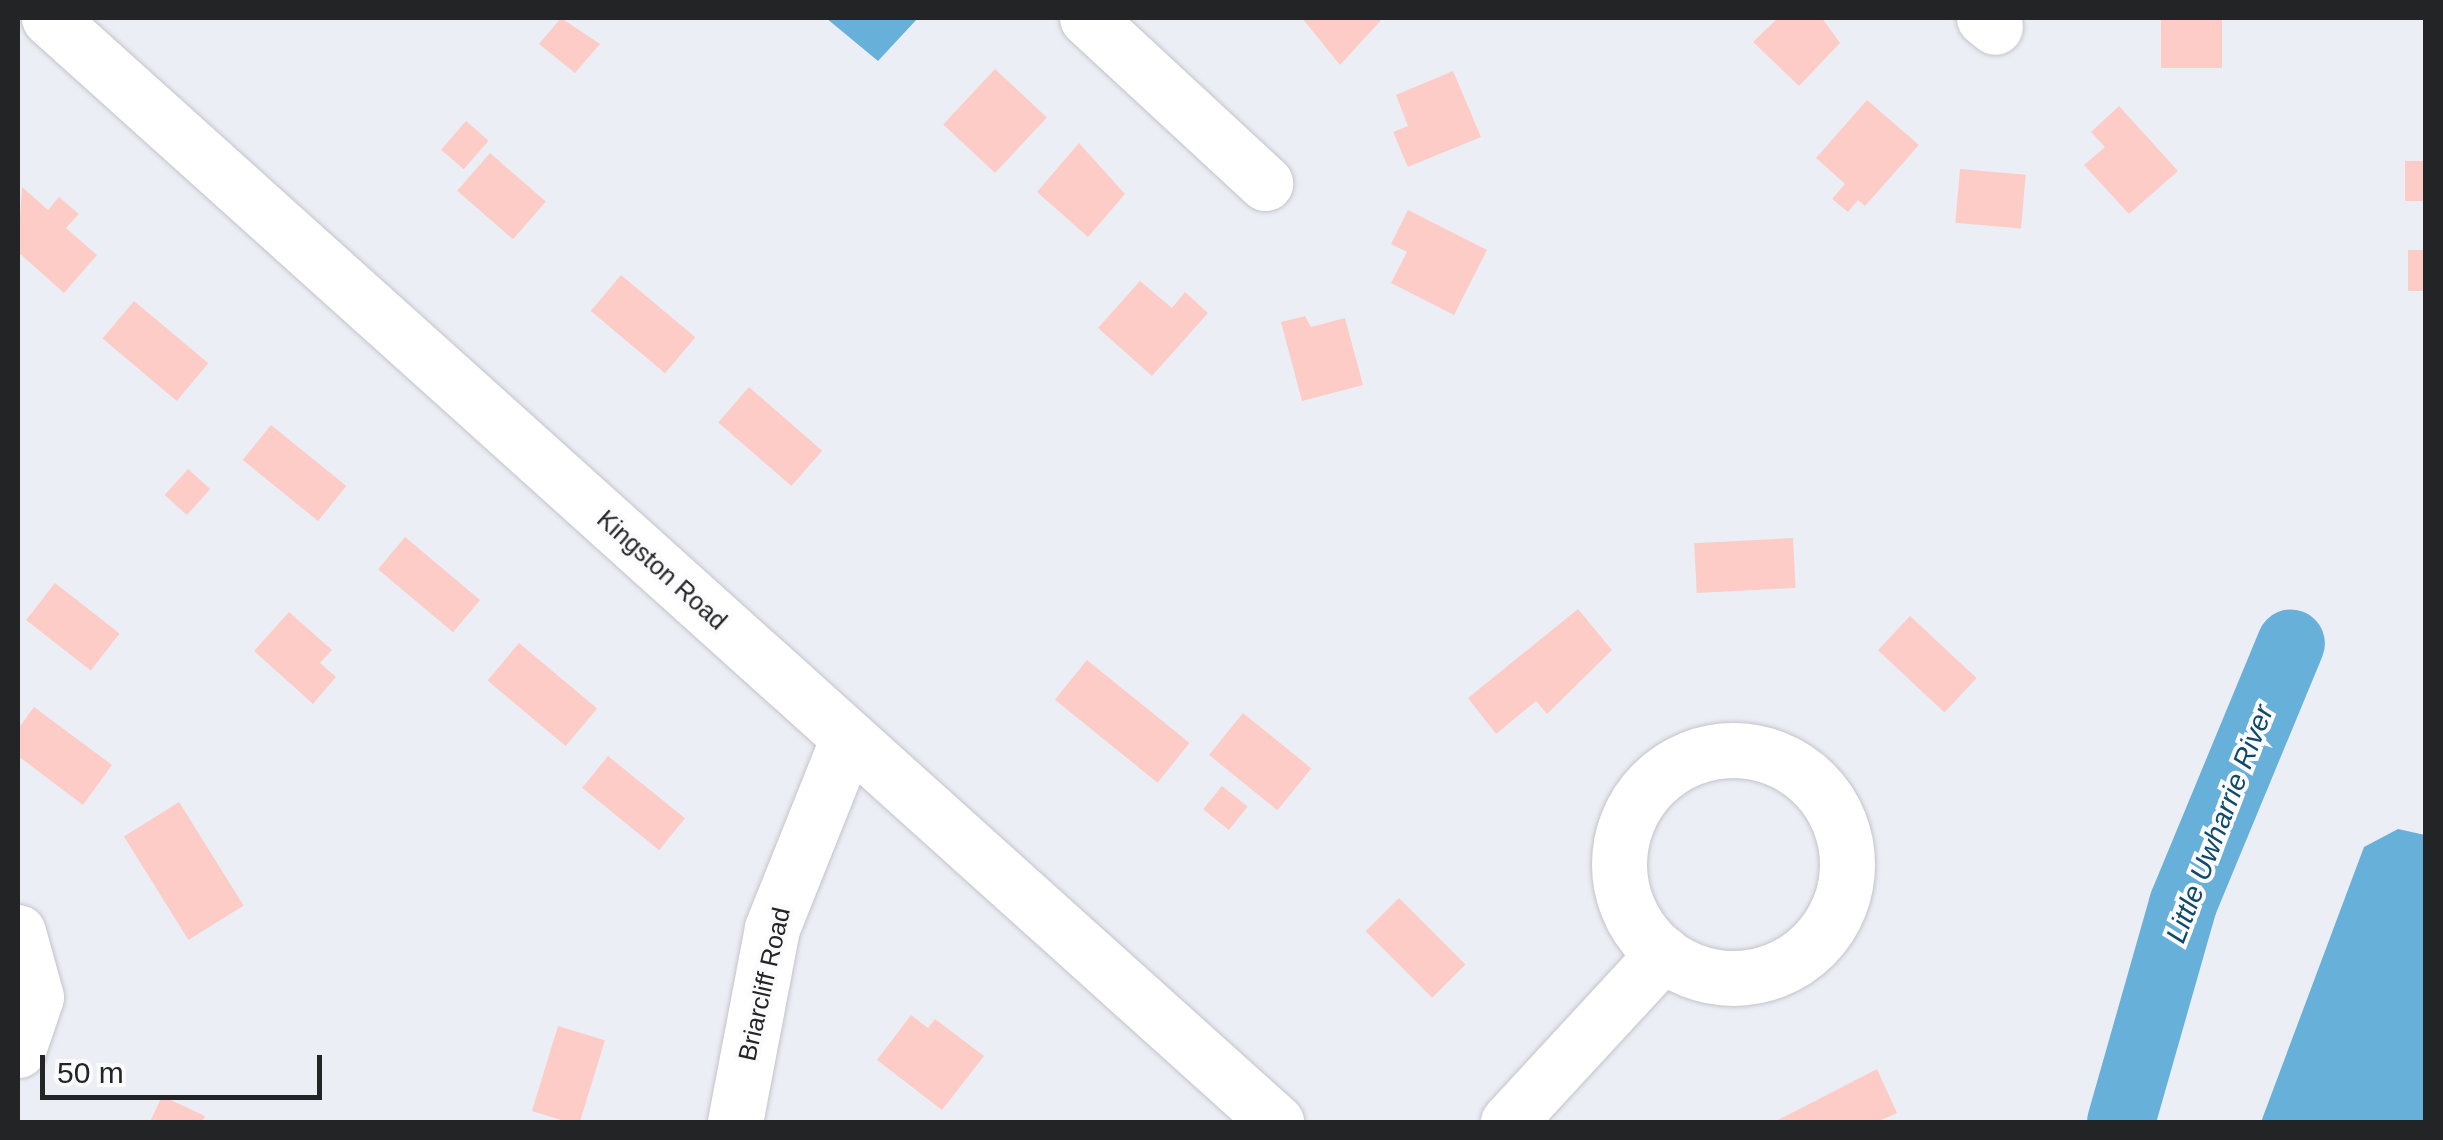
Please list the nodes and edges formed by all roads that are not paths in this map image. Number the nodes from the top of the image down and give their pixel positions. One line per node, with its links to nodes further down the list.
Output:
1 (49, 18): 4 (street, Kingston Road)
2 (1087, 18): 3 (street)
3 (1265, 183)
4 (848, 738): 8 (street, Briarcliff Road); 9 (street, Kingston Road)
5 (18, 932): 7 (street)
6 (1663, 954): 6 (street); 10 (street)
7 (18, 1050)
8 (735, 1122)
9 (1276, 1122)
10 (1508, 1122)

